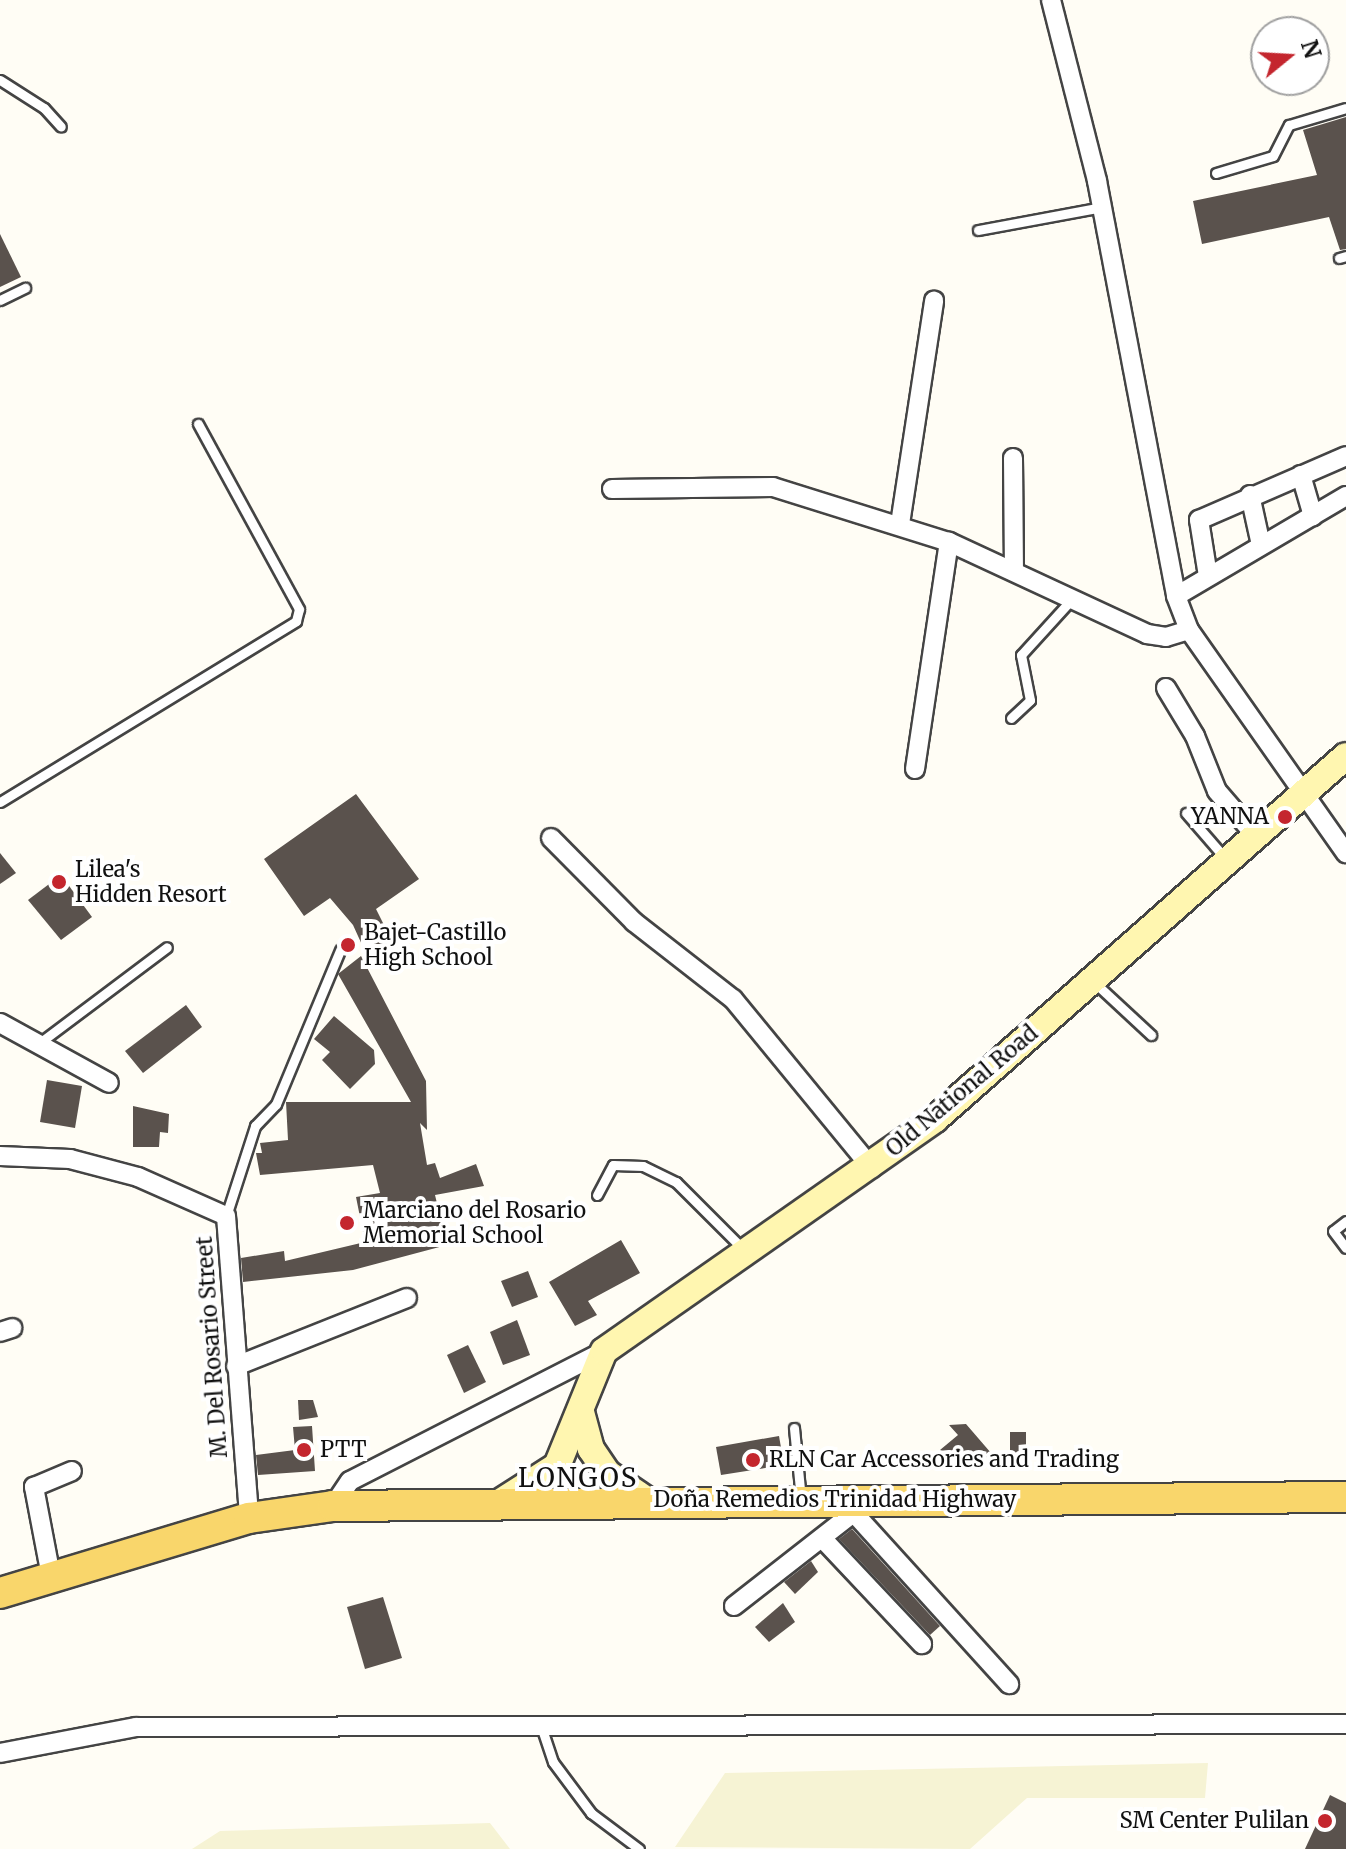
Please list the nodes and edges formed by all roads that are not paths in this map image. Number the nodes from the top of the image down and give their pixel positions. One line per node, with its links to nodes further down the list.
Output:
1 (1051, 0): 6 (street)
2 (0, 80): 4 (lane)
3 (1346, 108): 5 (lane)
4 (61, 127)
5 (1216, 173)
6 (1102, 207): 7 (lane); 24 (street)
7 (978, 230)
8 (25, 288): 9 (lane)
9 (0, 300)
10 (934, 301): 19 (street)
11 (198, 424): 32 (lane)
12 (1346, 456): 14 (street)
13 (1013, 458): 22 (street)
14 (1301, 475): 16 (street); 18 (street)
15 (612, 489): 19 (street)
16 (1250, 495): 21 (street); 23 (street)
17 (1346, 496): 18 (street)
18 (1313, 516): 21 (street)
19 (900, 524): 20 (street)
20 (949, 542): 22 (street); 30 (street)
21 (1261, 545): 23 (street)
22 (1014, 570): 25 (street)
23 (1208, 576): 24 (street)
24 (1176, 596): 26 (street)
25 (1072, 599): 26 (street); 28 (lane)
26 (1189, 630): 31 (street)
27 (1166, 688): 34 (street)
28 (1011, 718)
29 (1346, 756): 31 (main road, Old National Road)
30 (915, 769)
31 (1302, 796): 34 (main road, Old National Road); 36 (street)
32 (0, 802)
33 (1186, 813): 37 (lane)
34 (1256, 836): 37 (main road, Old National Road)
35 (551, 838): 46 (street)
36 (1346, 853)
37 (1227, 861): 40 (main road, Old National Road)
38 (167, 947): 43 (lane)
39 (340, 950): 48 (lane)
40 (1092, 979): 42 (lane); 46 (main road, Old National Road)
41 (0, 1023): 43 (street)
42 (1151, 1035)
43 (38, 1044): 44 (street)
44 (109, 1083)
45 (0, 1156): 48 (street, M. Del Rosario Street)
46 (872, 1168): 51 (main road, Old National Road)
47 (597, 1195): 51 (lane)
48 (226, 1216): 54 (street, M. Del Rosario Street)
49 (1346, 1221): 50 (lane)
50 (1346, 1248)
51 (748, 1254): 53 (main road, Old National Road)
52 (407, 1298): 54 (street)
53 (604, 1351): 55 (main road); 62 (street)
54 (236, 1366): 64 (street, M. Del Rosario Street)
55 (581, 1412): 59 (main road); 60 (main road)
56 (794, 1428): 61 (lane)
57 (72, 1471): 66 (street)
58 (1346, 1497): 63 (main road, Doña Remedios Trinidad Highway)
59 (502, 1501): 60 (main road, Doña Remedios Trinidad Highway); 62 (main road, Doña Remedios Trinidad Highway)
60 (648, 1501): 61 (main road, Doña Remedios Trinidad Highway)
61 (802, 1502): 63 (main road, Doña Remedios Trinidad Highway)
62 (333, 1506): 64 (main road, Doña Remedios Trinidad Highway)
63 (849, 1508): 65 (street); 70 (street)
64 (249, 1518): 66 (main road, Doña Remedios Trinidad Highway)
65 (822, 1538): 68 (street); 69 (street)
66 (51, 1576): 67 (main road, Doña Remedios Trinidad Highway)
67 (0, 1593)
68 (734, 1606)
69 (922, 1644)
70 (1009, 1684)
71 (540, 1723): 72 (street); 73 (street); 74 (lane)
72 (1346, 1724)
73 (0, 1753)
74 (639, 1849)

